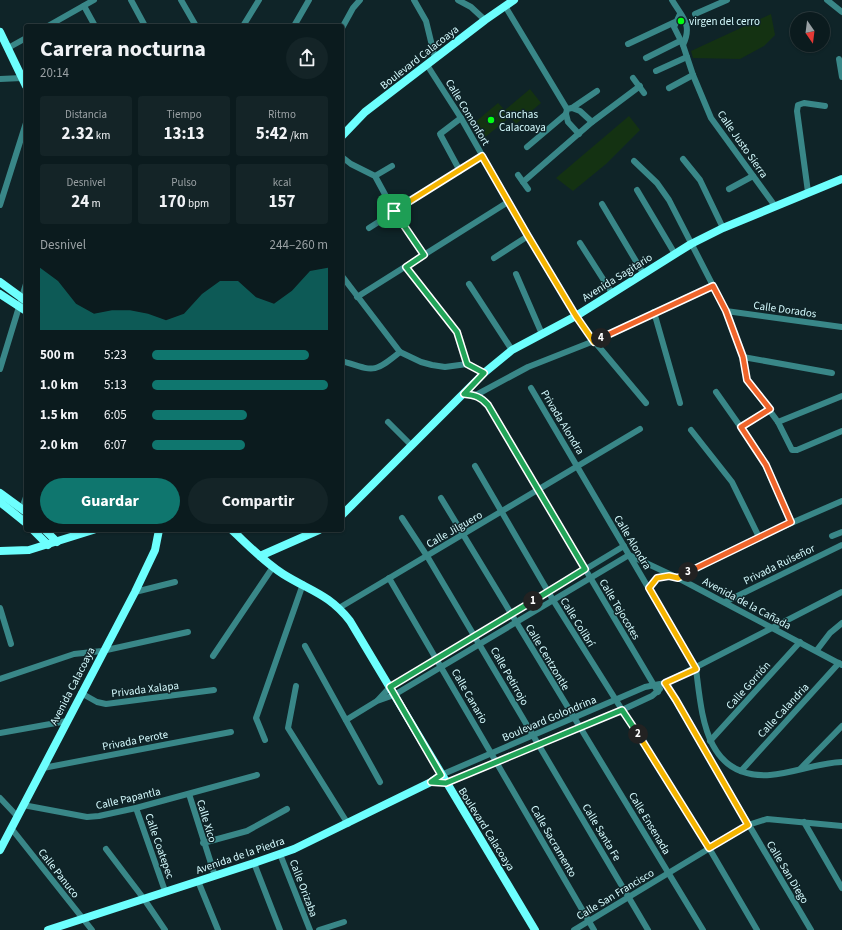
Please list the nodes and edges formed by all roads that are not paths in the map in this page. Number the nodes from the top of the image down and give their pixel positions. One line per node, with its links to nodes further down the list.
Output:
1 (94, 0): 13 (street)
2 (131, 0): 22 (street)
3 (181, 0): 23 (street)
4 (259, 0): 24 (street)
5 (309, 0): 25 (street)
6 (360, 0): 26 (street)
7 (414, 0): 33 (street)
8 (458, 0): 18 (street)
9 (514, 0): 14 (street, Boulevard Calacoaya)
10 (672, 0): 16 (street)
11 (727, 0): 17 (street)
12 (827, 0): 15 (street)
13 (84, 6): 20 (street); 21 (street)
14 (505, 6): 18 (street, Boulevard Calacoaya); 49 (street)
15 (842, 12)
16 (680, 14): 19 (street); 29 (street)
17 (695, 14)
18 (485, 20): 33 (street, Boulevard Calacoaya)
19 (675, 22): 29 (street, Calle Justo Sierra); 30 (street)
20 (52, 24)
21 (94, 24)
22 (144, 24)
23 (195, 24)
24 (244, 24)
25 (295, 24)
26 (344, 24)
27 (0, 32): 31 (street)
28 (24, 39): 31 (street)
29 (682, 43): 32 (street, Calle Justo Sierra); 34 (street)
30 (628, 44)
31 (8, 48): 40 (street)
32 (687, 57): 37 (street); 38 (street, Calle Justo Sierra)
33 (435, 58): 36 (street, Boulevard Calacoaya)
34 (646, 58)
35 (839, 59): 39 (street)
36 (427, 64): 50 (street, Calle Comonfort); 53 (street, Boulevard Calacoaya)
37 (656, 71)
38 (693, 75): 45 (street); 64 (street, Calle Justo Sierra)
39 (842, 77)
40 (22, 78): 42 (street); 43 (street)
41 (633, 78): 44 (street)
42 (0, 79)
43 (24, 82)
44 (640, 86): 47 (street); 51 (street)
45 (669, 88)
46 (597, 91): 49 (street)
47 (644, 93)
48 (825, 106): 70 (street)
49 (568, 110): 51 (street); 54 (street); 55 (street)
50 (461, 118): 56 (street, Calle Comonfort); 61 (street)
51 (592, 122): 54 (street)
52 (24, 129): 73 (street)
53 (344, 134)
54 (578, 134): 66 (street)
55 (527, 147)
56 (482, 156): 61 (street); 71 (street, Calle Comonfort)
57 (344, 159): 63 (street)
58 (683, 159): 77 (street)
59 (634, 161): 80 (street)
60 (392, 166): 63 (street)
61 (460, 171): 75 (street)
62 (518, 175): 66 (street)
63 (375, 176): 75 (street)
64 (753, 176): 68 (street); 74 (street, Calle Justo Sierra)
65 (842, 178): 70 (street, Avenida Sagitario)
66 (523, 182): 67 (street)
67 (528, 189)
68 (729, 189)
69 (636, 190): 81 (street)
70 (808, 192): 74 (street, Avenida Sagitario)
71 (508, 202): 78 (street, Calle Comonfort); 82 (street)
72 (602, 204): 85 (street)
73 (0, 205)
74 (775, 206): 77 (street, Avenida Sagitario)
75 (394, 211): 76 (street); 82 (street)
76 (369, 228)
77 (723, 228): 80 (street, Avenida Sagitario)
78 (528, 236): 83 (street); 98 (street, Calle Comonfort)
79 (580, 243): 91 (street)
80 (691, 244): 81 (street, Avenida Sagitario); 90 (street)
81 (675, 254): 85 (street, Avenida Sagitario)
82 (424, 255): 84 (street)
83 (494, 258)
84 (406, 267): 93 (street); 106 (street)
85 (643, 273): 91 (street, Avenida Sagitario)
86 (516, 274): 100 (street)
87 (344, 279): 93 (street)
88 (0, 282): 94 (street)
89 (469, 284): 102 (street)
90 (713, 286): 96 (street); 97 (street)
91 (612, 293): 98 (street, Avenida Sagitario)
92 (0, 294): 95 (street)
93 (357, 297): 103 (street)
94 (24, 300): 95 (street)
95 (22, 309): 107 (street)
96 (726, 311): 99 (street, Calle Dorados); 104 (street)
97 (654, 312): 101 (street); 116 (street)
98 (576, 316): 100 (street, Avenida Sagitario); 101 (street, Calle Comonfort)
99 (842, 327)
100 (542, 334): 102 (street, Avenida Sagitario)
101 (594, 342): 113 (street); 115 (street, Calle Comonfort)
102 (512, 350): 108 (street, Avenida Sagitario)
103 (400, 352): 105 (street); 106 (street)
104 (743, 357): 109 (street); 117 (street)
105 (344, 362)
106 (467, 364): 108 (street)
107 (0, 369)
108 (484, 373): 112 (street, Avenida Sagitario)
109 (832, 373)
110 (531, 388): 126 (street, Privada Alondra)
111 (716, 392): 120 (street)
112 (464, 394): 113 (street); 124 (street, Avenida Sagitario)
113 (476, 396): 127 (street, Calle Tejocotes)
114 (842, 396): 119 (street)
115 (646, 402)
116 (680, 403)
117 (770, 409): 119 (street); 120 (street)
118 (388, 422): 124 (street)
119 (778, 422): 123 (street)
120 (741, 427): 137 (street)
121 (640, 429): 126 (street, Calle Jilguero)
122 (691, 430): 147 (street)
123 (842, 431)
124 (410, 444): 134 (street, Avenida Sagitario)
125 (475, 466): 133 (street, Calle Colibrí)
126 (578, 467): 127 (street, Calle Jilguero); 151 (street, Calle Alondra)
127 (538, 491): 133 (street, Calle Jilguero); 157 (street, Calle Tejocotes)
128 (0, 492): 132 (street)
129 (441, 498): 145 (street, Calle Centzontle)
130 (842, 501): 137 (street)
131 (0, 502): 136 (street)
132 (24, 510)
133 (502, 512): 145 (street, Calle Jilguero); 165 (street, Calle Colibrí)
134 (344, 513)
135 (402, 518): 155 (street, Calle Petirrojo)
136 (24, 521)
137 (791, 522): 147 (street)
138 (35, 532): 149 (street)
139 (47, 532): 148 (street)
140 (87, 532): 148 (street)
141 (159, 532): 164 (street, Avenida Calacoaya)
142 (234, 532): 154 (street, Boulevard Calacoaya)
143 (314, 532): 154 (street)
144 (842, 532): 146 (street)
145 (464, 534): 155 (street, Calle Jilguero); 171 (street, Calle Centzontle)
146 (832, 536)
147 (759, 537): 160 (street)
148 (57, 542): 149 (street)
149 (48, 545): 152 (street)
150 (842, 545): 168 (street, Privada Ruiseñor)
151 (624, 546): 153 (street, Calle Alondra); 157 (street)
152 (0, 551)
153 (629, 555): 159 (street); 160 (street, Avenida de la Cañada); 163 (street, Calle Alondra)
154 (260, 556): 156 (street, Boulevard Calacoaya)
155 (427, 556): 158 (street, Calle Jilguero); 176 (street, Calle Petirrojo)
156 (273, 567): 162 (street, Boulevard Calacoaya); 183 (street)
157 (585, 569): 159 (street, Calle Tejocotes); 165 (street)
158 (389, 578): 170 (street, Calle Jilguero); 184 (street, Calle Canario)
159 (590, 578): 167 (street); 190 (street, Calle Tejocotes)
160 (678, 578): 163 (street); 168 (street, Avenida de la Cañada)
161 (175, 582): 164 (street)
162 (303, 584): 170 (street, Boulevard Calacoaya); 208 (street)
163 (649, 588): 187 (street, Calle Alondra)
164 (134, 592): 182 (street, Avenida Calacoaya)
165 (548, 592): 167 (street, Calle Colibrí); 171 (street)
166 (842, 592): 174 (street, Boulevard Golondrina)
167 (553, 600): 172 (street); 198 (street, Calle Colibrí)
168 (725, 602): 174 (street, Avenida de la Cañada)
169 (0, 608): 178 (street)
170 (339, 608): 192 (street, Boulevard Calacoaya)
171 (511, 614): 172 (street, Calle Centzontle); 176 (street)
172 (516, 622): 179 (street); 200 (street, Calle Centzontle)
173 (842, 623): 181 (street)
174 (771, 628): 177 (street, Avenida de la Cañada); 187 (street, Boulevard Golondrina)
175 (188, 632): 182 (street)
176 (475, 636): 179 (street, Calle Petirrojo); 184 (street)
177 (800, 642): 181 (street, Avenida de la Cañada); 209 (street, Calle Gorrión)
178 (11, 644)
179 (480, 644): 186 (street); 207 (street, Calle Petirrojo)
180 (305, 646): 201 (street)
181 (817, 650): 185 (street, Avenida de la Cañada)
182 (102, 651): 188 (street); 195 (street, Avenida Calacoaya)
183 (213, 656)
184 (437, 659): 186 (street, Calle Canario); 192 (street)
185 (841, 664): 216 (street, Calle Calandria)
186 (441, 667): 196 (street); 211 (street, Calle Canario)
187 (696, 669): 189 (street, Boulevard Golondrina); 209 (street)
188 (0, 679)
189 (665, 683): 190 (street, Boulevard Golondrina); 194 (street, Boulevard Golondrina); 230 (street, Calle San Diego)
190 (654, 685): 194 (street, Calle Tejocotes); 198 (street, Boulevard Golondrina)
191 (296, 686): 229 (street)
192 (390, 687): 196 (street, Boulevard Calacoaya); 197 (street)
193 (214, 690): 195 (street, Privada Xalapa)
194 (658, 692): 199 (street, Boulevard Golondrina)
195 (81, 693): 202 (street, Avenida Calacoaya)
196 (394, 695): 197 (street); 218 (street, Boulevard Calacoaya)
197 (377, 701): 201 (street)
198 (615, 701): 199 (street, Calle Colibrí); 200 (street, Boulevard Golondrina)
199 (622, 710): 204 (street, Boulevard Golondrina); 234 (street, Calle Colibrí)
200 (574, 718): 204 (street, Calle Centzontle); 207 (street, Boulevard Golondrina)
201 (346, 720): 219 (street)
202 (67, 721): 206 (street); 214 (street, Avenida Calacoaya)
203 (842, 726): 215 (street)
204 (580, 727): 210 (street, Boulevard Golondrina); 239 (street, Calle Ensenada)
205 (231, 732): 214 (street, Privada Perote)
206 (0, 733)
207 (532, 735): 210 (street, Calle Petirrojo); 211 (street, Boulevard Golondrina)
208 (265, 740)
209 (710, 741): 216 (street)
210 (538, 744): 212 (street, Boulevard Golondrina); 244 (street, Calle Santa Fe)
211 (491, 753): 212 (street, Calle Canario); 218 (street, Boulevard Golondrina)
212 (496, 762): 221 (street, Boulevard Golondrina); 247 (street, Calle Sacramento)
213 (842, 762): 215 (street)
214 (43, 768): 224 (street, Avenida Calacoaya)
215 (800, 768): 216 (street)
216 (741, 771)
217 (257, 775): 222 (street, Calle Papantla)
218 (441, 775): 220 (street, Avenida de la Piedra); 221 (street, Boulevard Calacoaya)
219 (380, 782)
220 (431, 782): 221 (street); 229 (street, Avenida de la Piedra)
221 (446, 783): 256 (street, Boulevard Calacoaya)
222 (189, 794): 225 (street, Calle Papantla); 233 (street, Calle Xico)
223 (0, 798): 227 (street)
224 (23, 805): 225 (street, Calle Papantla); 227 (street, Avenida Calacoaya)
225 (136, 808): 243 (street, Calle Coatepec)
226 (287, 809): 233 (street)
227 (17, 816): 232 (street, Avenida Calacoaya)
228 (804, 822): 230 (street, Calle San Francisco); 231 (street, Calle San Francisco); 242 (street)
229 (348, 824): 237 (street, Avenida de la Piedra)
230 (748, 825): 234 (street, Calle San Francisco); 262 (street, Calle San Diego)
231 (842, 826)
232 (11, 828): 236 (street, Avenida Calacoaya); 246 (street, Calle Panuco)
233 (203, 843): 240 (street, Calle Xico)
234 (709, 848): 239 (street, Calle San Francisco); 261 (street, Calle Colibrí)
235 (106, 849): 245 (street)
236 (0, 850)
237 (280, 854): 238 (street, Avenida de la Piedra); 254 (street, Calle Orizaba)
238 (254, 863): 240 (street, Avenida de la Piedra); 253 (street)
239 (669, 872): 244 (street, Calle San Francisco); 260 (street, Calle Ensenada)
240 (215, 876): 241 (street, Avenida de la Piedra)
241 (198, 881): 243 (street, Avenida de la Piedra); 252 (street)
242 (842, 888)
243 (165, 891): 245 (street, Avenida de la Piedra)
244 (629, 896): 247 (street, Calle San Francisco); 259 (street, Calle Santa Fe)
245 (144, 898): 246 (street, Avenida de la Piedra); 251 (street)
246 (82, 919): 249 (street, Avenida de la Piedra); 250 (street, Calle Panuco)
247 (589, 921): 257 (street, Calle San Francisco); 258 (street, Calle Sacramento)
248 (344, 922): 255 (street)
249 (48, 930)
250 (92, 930)
251 (165, 930)
252 (218, 930)
253 (280, 930)
254 (310, 930)
255 (319, 930)
256 (535, 930)
257 (574, 930)
258 (594, 930)
259 (648, 930)
260 (703, 930)
261 (757, 930)
262 (811, 930)

